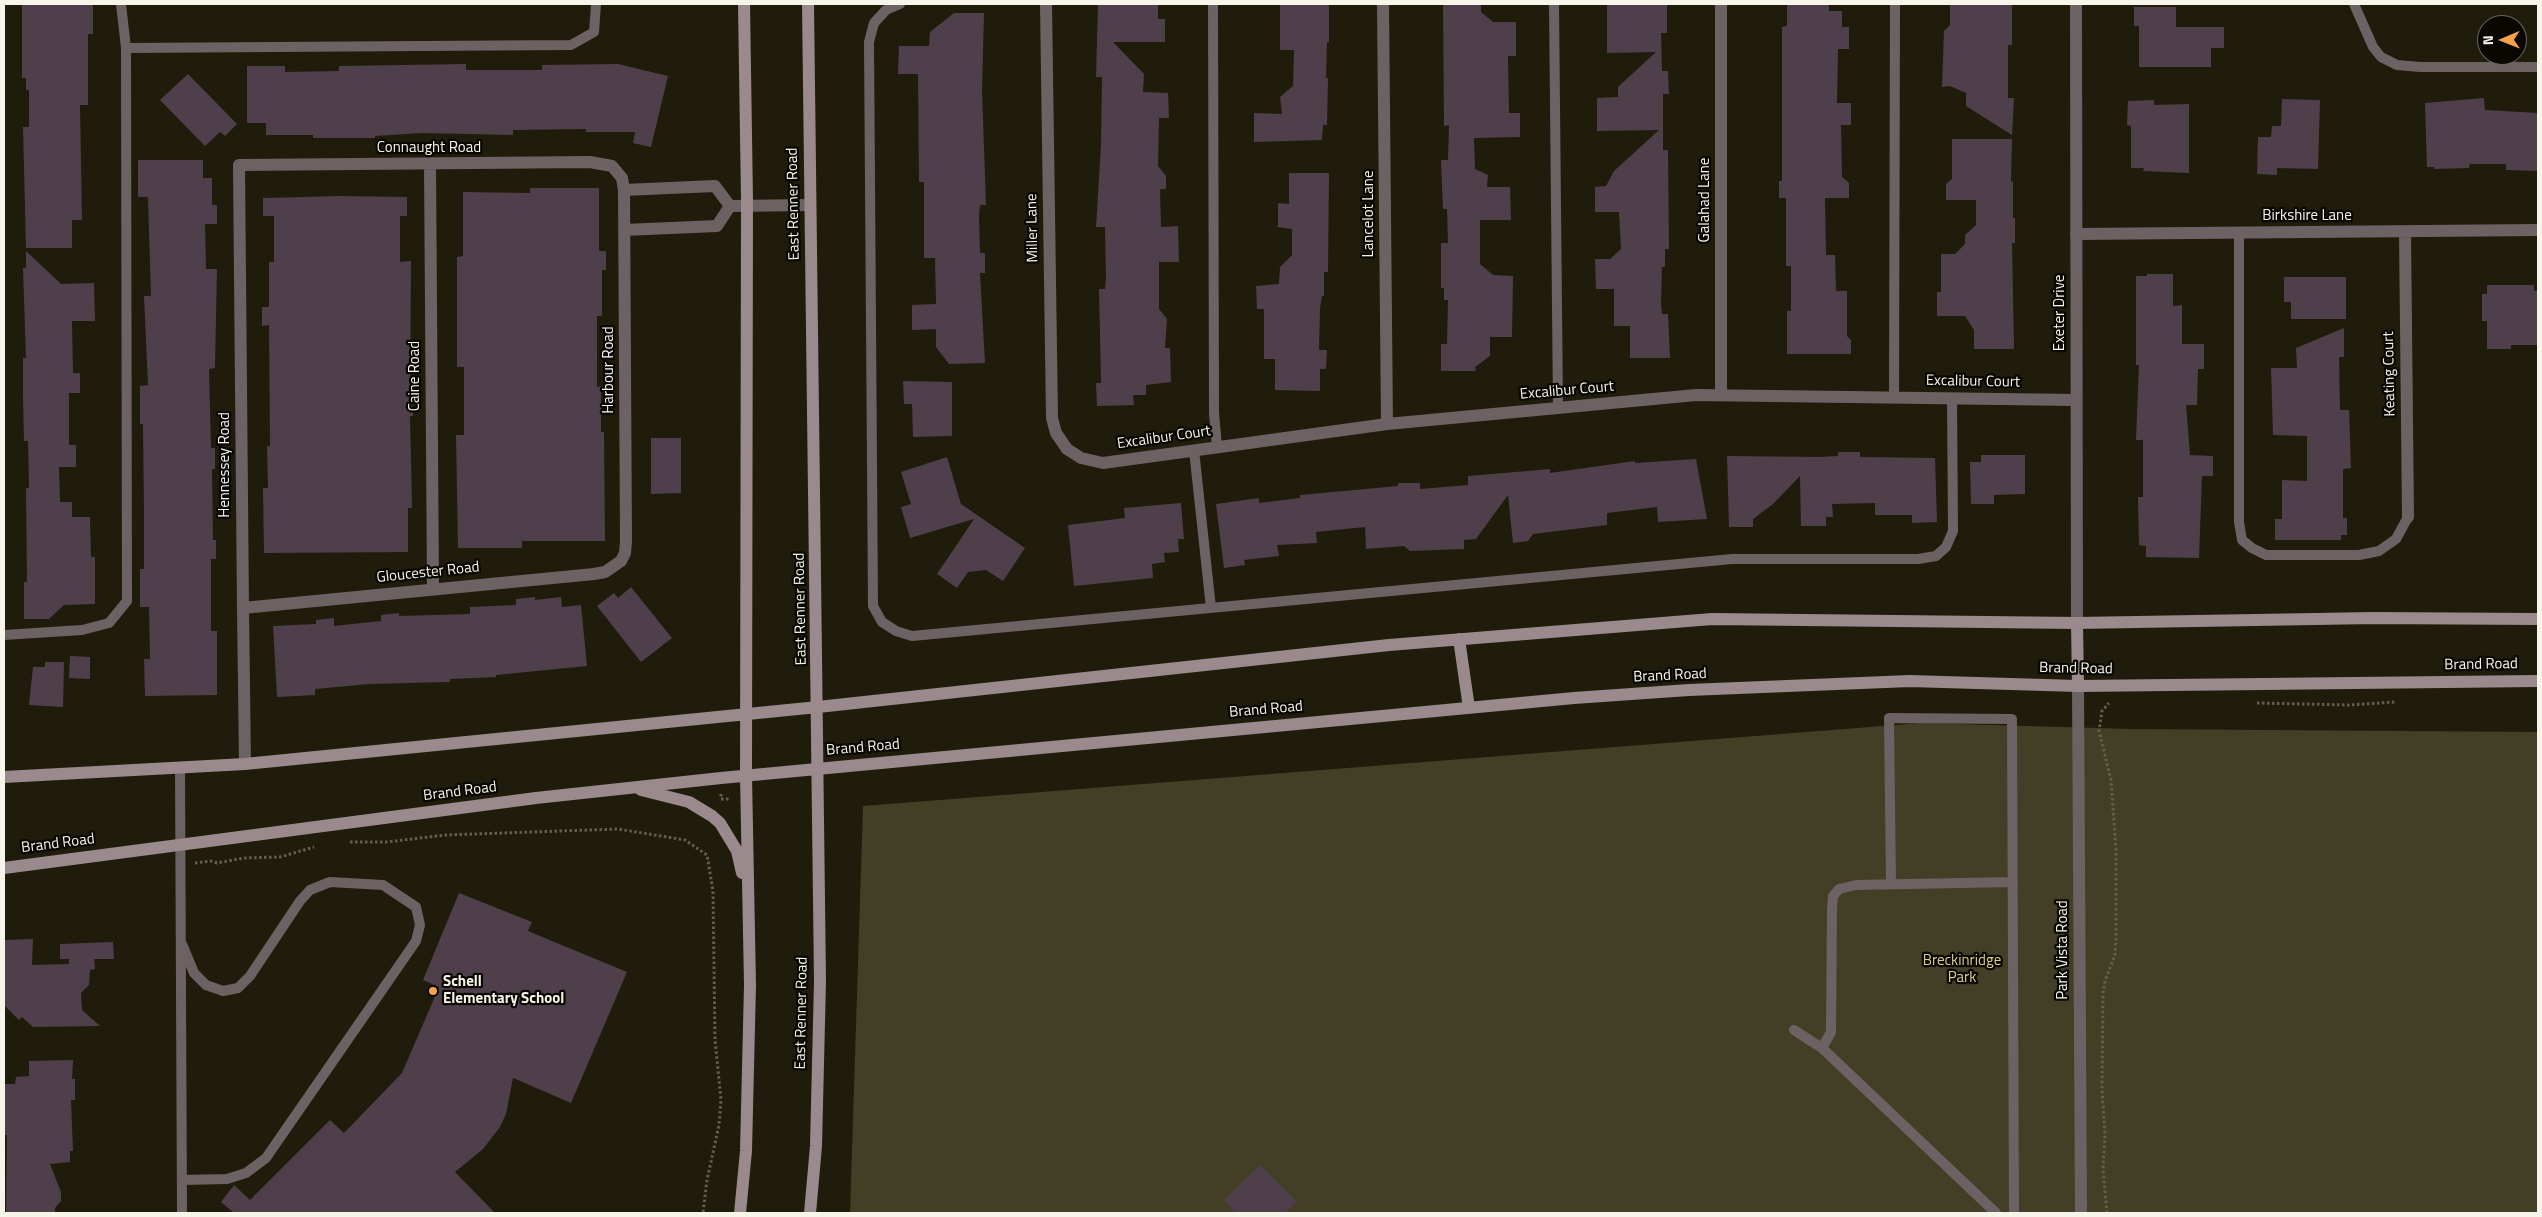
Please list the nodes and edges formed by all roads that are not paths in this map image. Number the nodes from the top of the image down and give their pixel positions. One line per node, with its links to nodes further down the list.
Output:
1 (121, 4): 14 (lane)
2 (596, 4): 14 (lane)
3 (744, 4): 22 (main road)
4 (808, 4): 20 (main road, East Renner Road)
5 (900, 4): 41 (lane)
6 (1046, 4): 35 (street, Miller Lane)
7 (1212, 4): 34 (lane)
8 (1383, 4): 33 (street, Lancelot Lane)
9 (1554, 4): 32 (lane)
10 (1721, 4): 28 (street, Galahad Lane)
11 (1895, 4): 29 (lane)
12 (2076, 4): 27 (street, Exeter Drive)
13 (2354, 4): 15 (lane)
14 (126, 48): 44 (lane)
15 (2538, 66)
16 (430, 164): 17 (street, Connaught Road); 18 (street, Connaught Road); 39 (street, Caine Road)
17 (239, 165): 40 (street, Hennessey Road)
18 (618, 172): 19 (street, Harbour Road)
19 (624, 190): 21 (street); 23 (street, Harbour Road)
20 (810, 205): 22 (street); 48 (main road, East Renner Road)
21 (730, 206): 22 (street); 23 (street)
22 (746, 206): 50 (main road)
23 (624, 230): 38 (street, Harbour Road)
24 (2538, 230): 25 (street, Birkshire Lane)
25 (2405, 232): 26 (street, Birkshire Lane); 37 (street, Keating Court)
26 (2239, 233): 27 (street, Birkshire Lane); 37 (lane)
27 (2076, 234): 31 (street, Exeter Drive)
28 (1721, 395): 29 (street, Excalibur Court); 32 (street, Excalibur Court)
29 (1894, 397): 30 (street, Excalibur Court)
30 (1952, 398): 31 (street, Excalibur Court); 41 (lane)
31 (2076, 400): 43 (street, Exeter Drive)
32 (1558, 408): 33 (street, Excalibur Court)
33 (1386, 424): 34 (street, Excalibur Court)
34 (1217, 448): 36 (street, Excalibur Court)
35 (1066, 449): 36 (street, Excalibur Court)
36 (1194, 450): 41 (lane)
37 (2408, 517)
38 (615, 567): 39 (street, Gloucester Road)
39 (433, 588): 40 (street, Gloucester Road)
40 (243, 608): 51 (street, Hennessey Road)
41 (1211, 608)
42 (2538, 619): 43 (main road)
43 (2077, 623): 45 (main road); 47 (main road)
44 (4, 635)
45 (1459, 639): 48 (main road); 49 (main road)
46 (2538, 680): 47 (main road, Brand Road)
47 (2078, 686): 49 (main road, Brand Road); 71 (street, Park Vista Road)
48 (818, 707): 50 (main road); 53 (main road, East Renner Road)
49 (1469, 708): 53 (main road, Brand Road)
50 (746, 715): 51 (main road); 54 (main road)
51 (245, 764): 52 (main road)
52 (180, 768): 55 (main road); 57 (lane)
53 (818, 768): 54 (main road, Brand Road); 68 (main road, East Renner Road)
54 (746, 776): 56 (main road, Brand Road); 61 (main road)
55 (4, 777)
56 (634, 788): 57 (main road, Brand Road); 61 (main road)
57 (182, 844): 58 (main road, Brand Road); 62 (lane)
58 (4, 868)
59 (2013, 882): 60 (lane); 60 (lane); 70 (lane)
60 (1891, 884): 64 (lane)
61 (748, 894): 67 (main road)
62 (182, 944): 65 (lane); 65 (lane)
63 (1794, 1030): 64 (lane)
64 (1822, 1048): 69 (lane)
65 (182, 1180): 66 (lane)
66 (182, 1213)
67 (740, 1213)
68 (810, 1213)
69 (1996, 1213)
70 (2014, 1213)
71 (2081, 1213)

